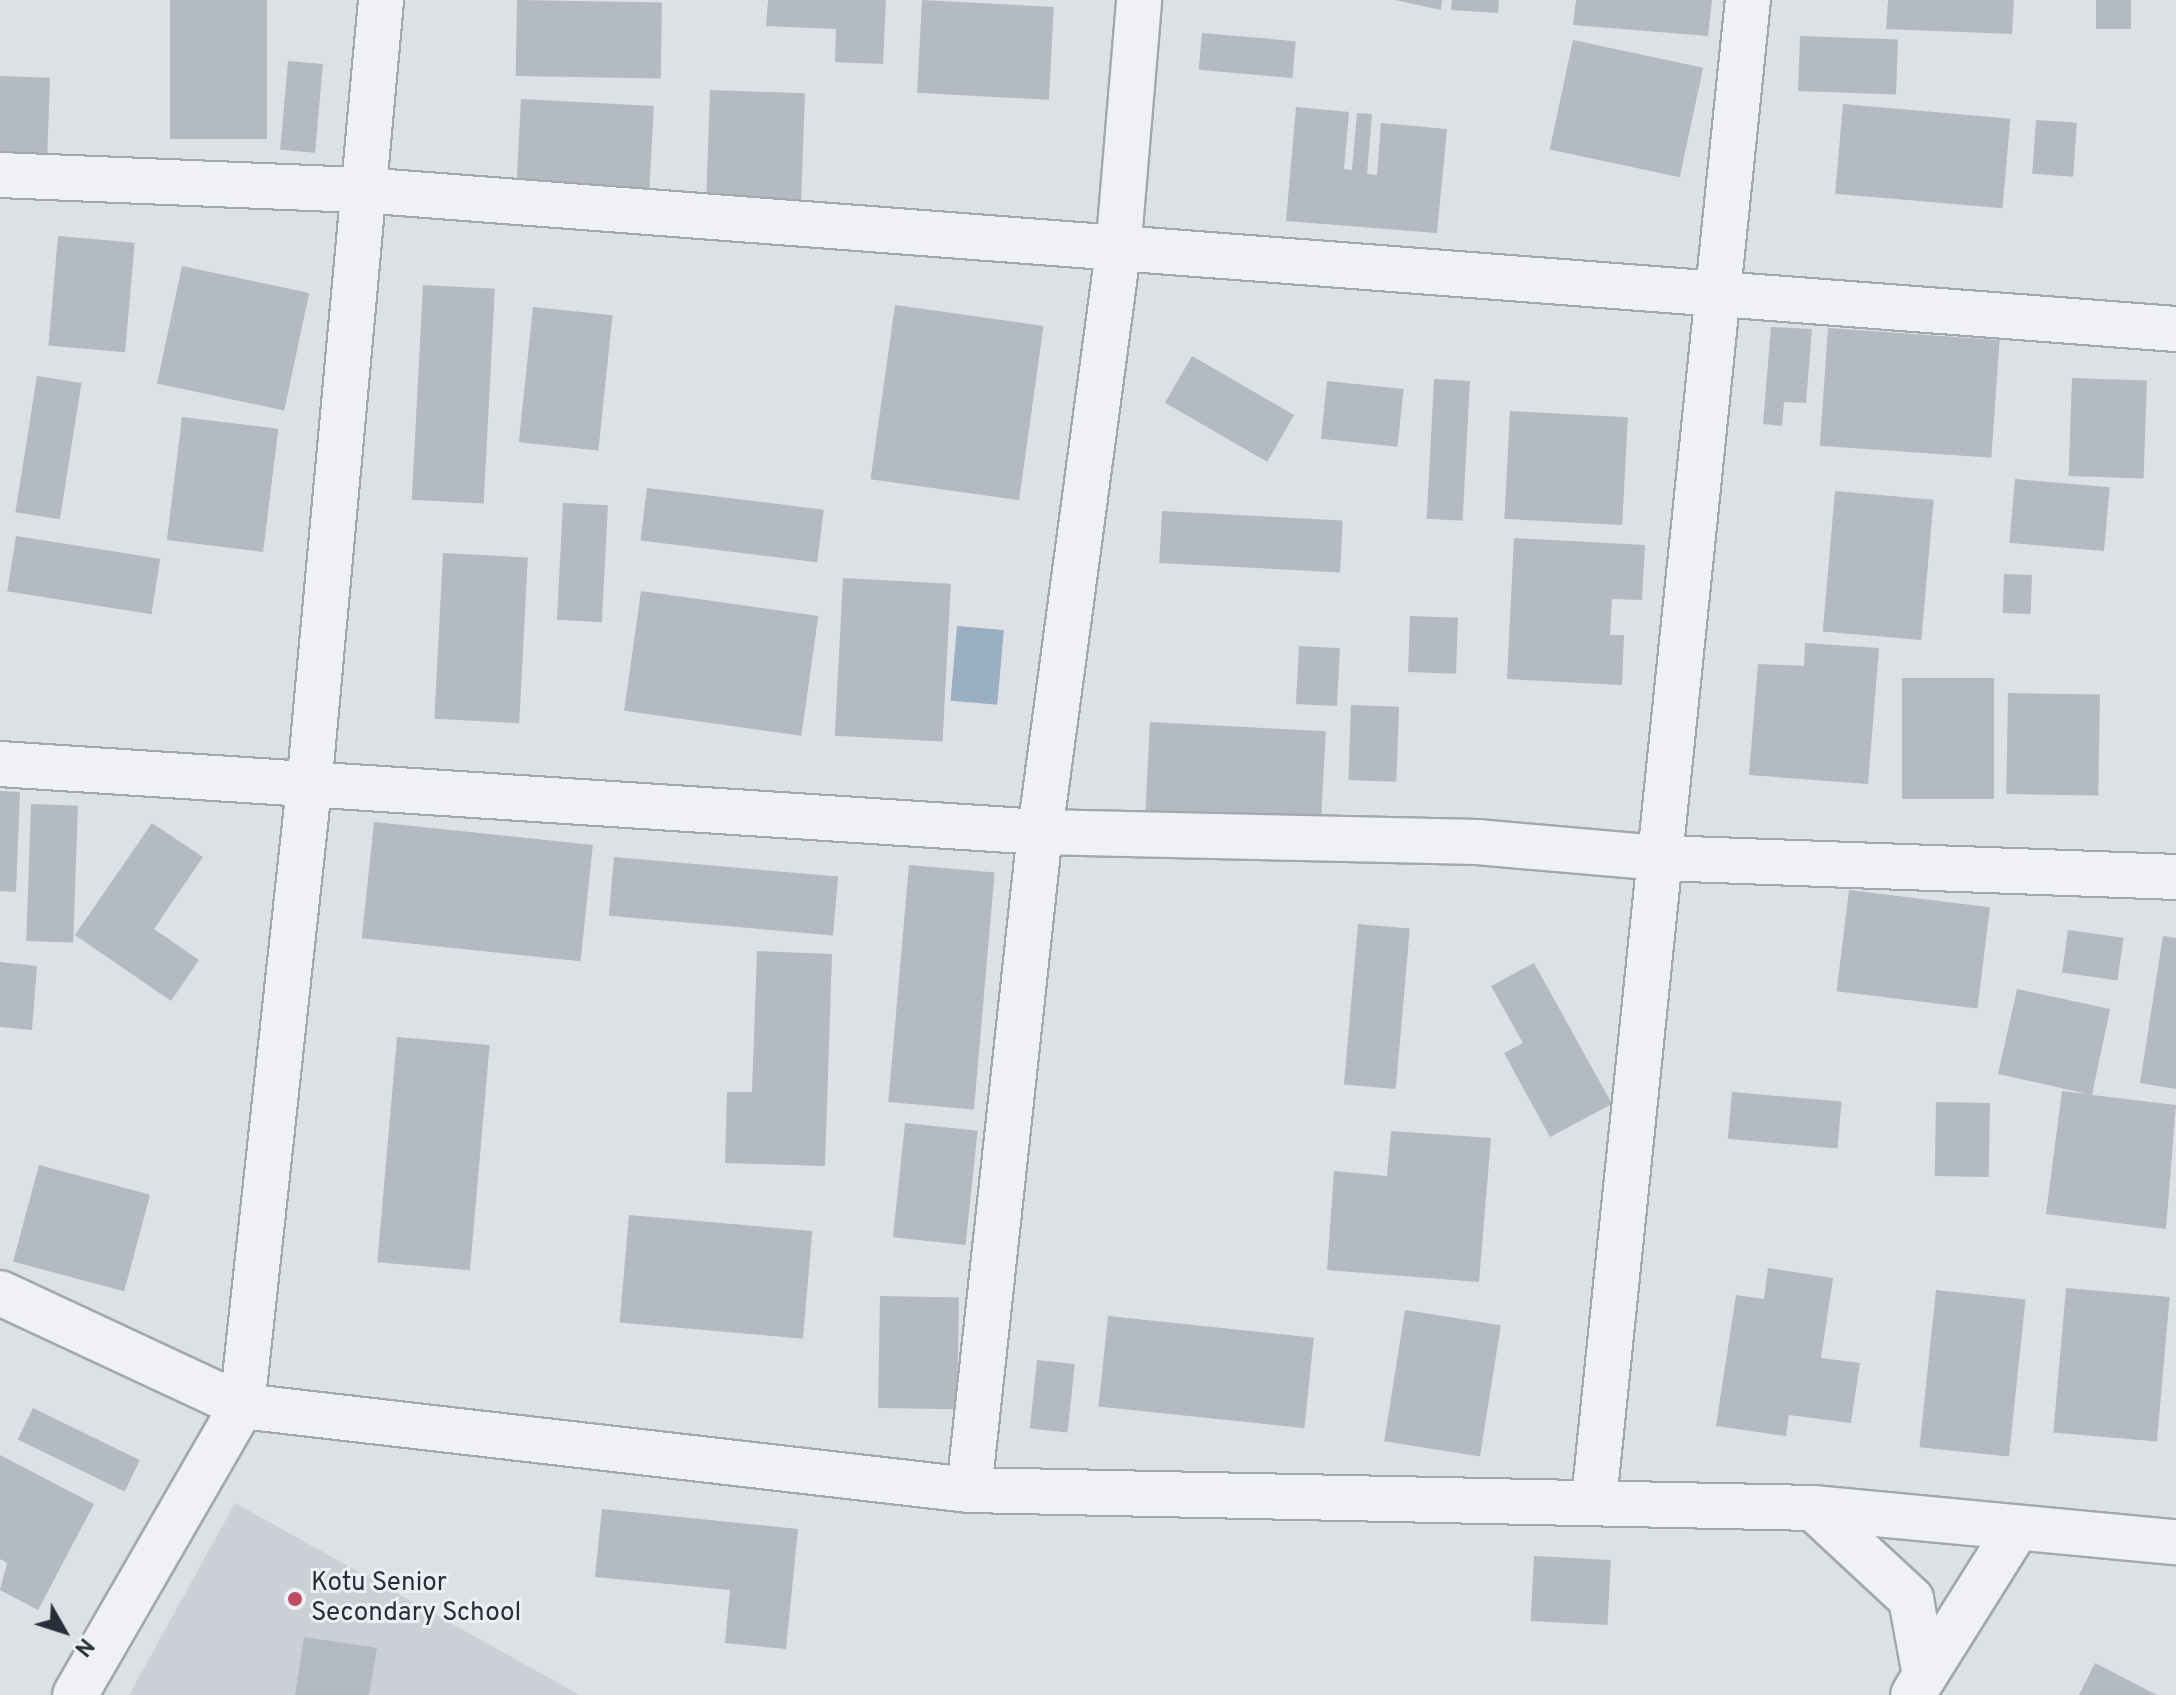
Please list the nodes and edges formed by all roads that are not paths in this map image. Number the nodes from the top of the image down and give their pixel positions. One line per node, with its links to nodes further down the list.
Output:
1 (381, 0): 5 (street)
2 (1139, 0): 6 (street)
3 (1748, 0): 7 (street)
4 (0, 175): 5 (street)
5 (361, 190): 6 (street); 10 (street)
6 (1118, 252): 7 (street); 11 (street)
7 (1721, 296): 8 (street); 12 (street)
8 (2176, 329)
9 (0, 764): 10 (street)
10 (309, 787): 11 (street); 15 (street)
11 (1040, 832): 12 (street); 16 (street)
12 (1661, 858): 13 (street); 17 (street)
13 (2176, 877)
14 (0, 1293): 15 (street)
15 (242, 1406): 16 (street); 22 (street)
16 (969, 1490): 17 (street)
17 (1594, 1500): 18 (street)
18 (1813, 1508): 19 (street); 21 (street)
19 (2016, 1530): 20 (street); 21 (street)
20 (2176, 1542)
21 (1919, 1685)
22 (75, 1695)

